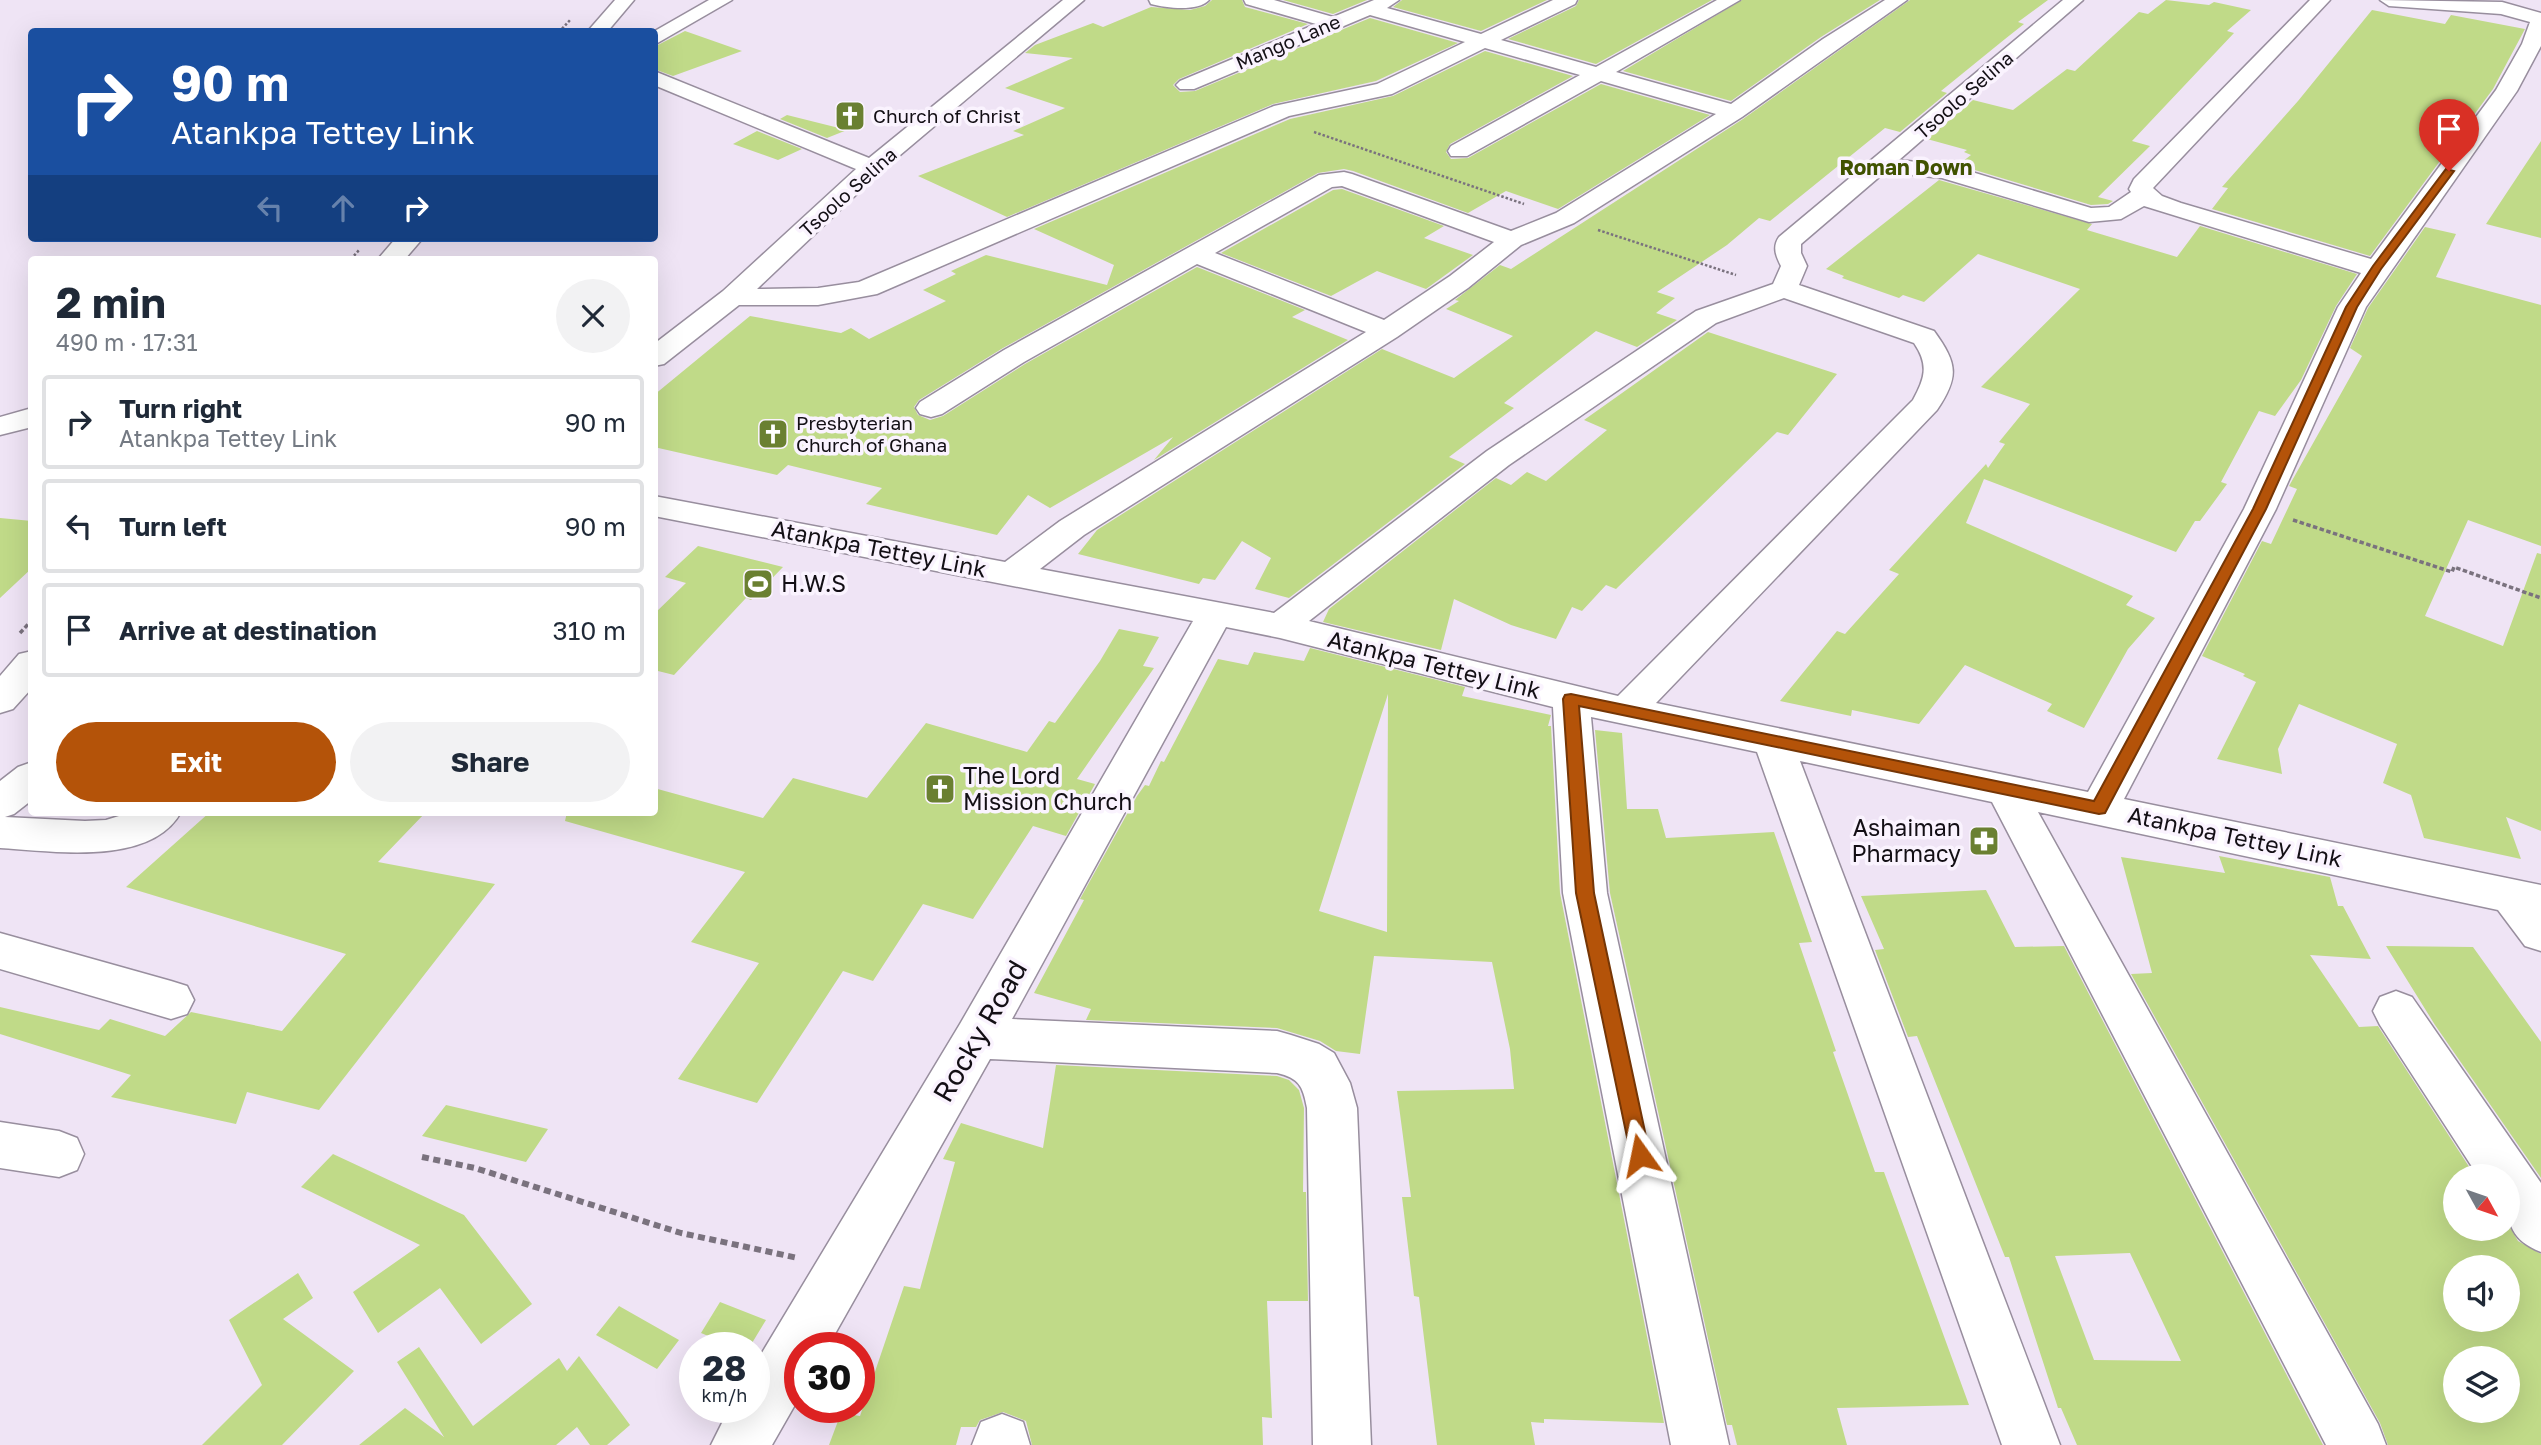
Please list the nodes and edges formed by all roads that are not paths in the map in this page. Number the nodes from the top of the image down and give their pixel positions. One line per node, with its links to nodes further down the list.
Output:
1 (625, 0): 17 (street)
2 (723, 0): 18 (street)
3 (1075, 0): 26 (street, Tsoolo Selina)
4 (1158, 0): 5 (street)
5 (1200, 0)
6 (1253, 0): 16 (street)
7 (1390, 0): 14 (street, Mango Lane)
8 (1568, 0): 19 (street)
9 (1731, 0): 20 (street)
10 (1898, 0): 23 (street)
11 (2074, 0): 25 (street, Tsoolo Selina)
12 (2321, 0): 27 (street)
13 (2389, 0): 15 (street)
14 (1368, 9): 16 (street, Mango Lane); 19 (street)
15 (2539, 17): 34 (street)
16 (1334, 23): 22 (street, Mango Lane)
17 (600, 28)
18 (658, 37)
19 (1481, 43): 20 (street); 36 (street)
20 (1595, 74): 23 (street); 24 (street)
21 (658, 78): 26 (street)
22 (1187, 85)
23 (1734, 112): 28 (street)
24 (1459, 151)
25 (1882, 165): 27 (street); 35 (street, Tsoolo Selina)
26 (872, 167): 36 (street, Tsoolo Selina)
27 (2143, 195): 34 (street)
28 (1512, 240): 31 (street); 37 (street)
29 (381, 242): 32 (street)
30 (406, 242): 33 (street)
31 (1197, 255): 37 (street); 39 (street)
32 (369, 256)
33 (394, 256)
34 (2376, 268): 56 (street)
35 (1784, 289): 45 (street); 51 (street)
36 (733, 297): 38 (street, Tsoolo Selina)
37 (1387, 331): 43 (street)
38 (658, 355)
39 (931, 408)
40 (28, 418): 41 (street)
41 (0, 426)
42 (658, 508): 43 (street, Atankpa Tettey Link)
43 (1012, 574): 44 (street, Atankpa Tettey Link)
44 (1215, 614): 45 (street, Atankpa Tettey Link); 64 (street, Rocky Road)
45 (1280, 626): 49 (street, Atankpa Tettey Link)
46 (28, 637): 47 (street)
47 (0, 668)
48 (28, 668): 50 (street)
49 (1571, 699): 51 (street, Atankpa Tettey Link); 72 (street)
50 (0, 700)
51 (1627, 710): 52 (street, Atankpa Tettey Link)
52 (1773, 741): 54 (street, Atankpa Tettey Link); 73 (street)
53 (28, 779): 55 (street)
54 (2006, 790): 56 (street, Atankpa Tettey Link); 74 (street)
55 (0, 803)
56 (2099, 808): 59 (street, Atankpa Tettey Link)
57 (155, 816): 58 (street)
58 (0, 832)
59 (2527, 899): 60 (street)
60 (2541, 933)
61 (0, 951): 62 (street)
62 (171, 1000)
63 (2396, 1011): 67 (street)
64 (977, 1038): 70 (street, Rocky Road); 71 (street)
65 (0, 1145): 66 (street)
66 (60, 1154)
67 (2498, 1164)
68 (2520, 1196): 69 (street)
69 (2541, 1227)
70 (740, 1445)
71 (1342, 1445)
72 (1700, 1445)
73 (2031, 1445)
74 (2357, 1445)

